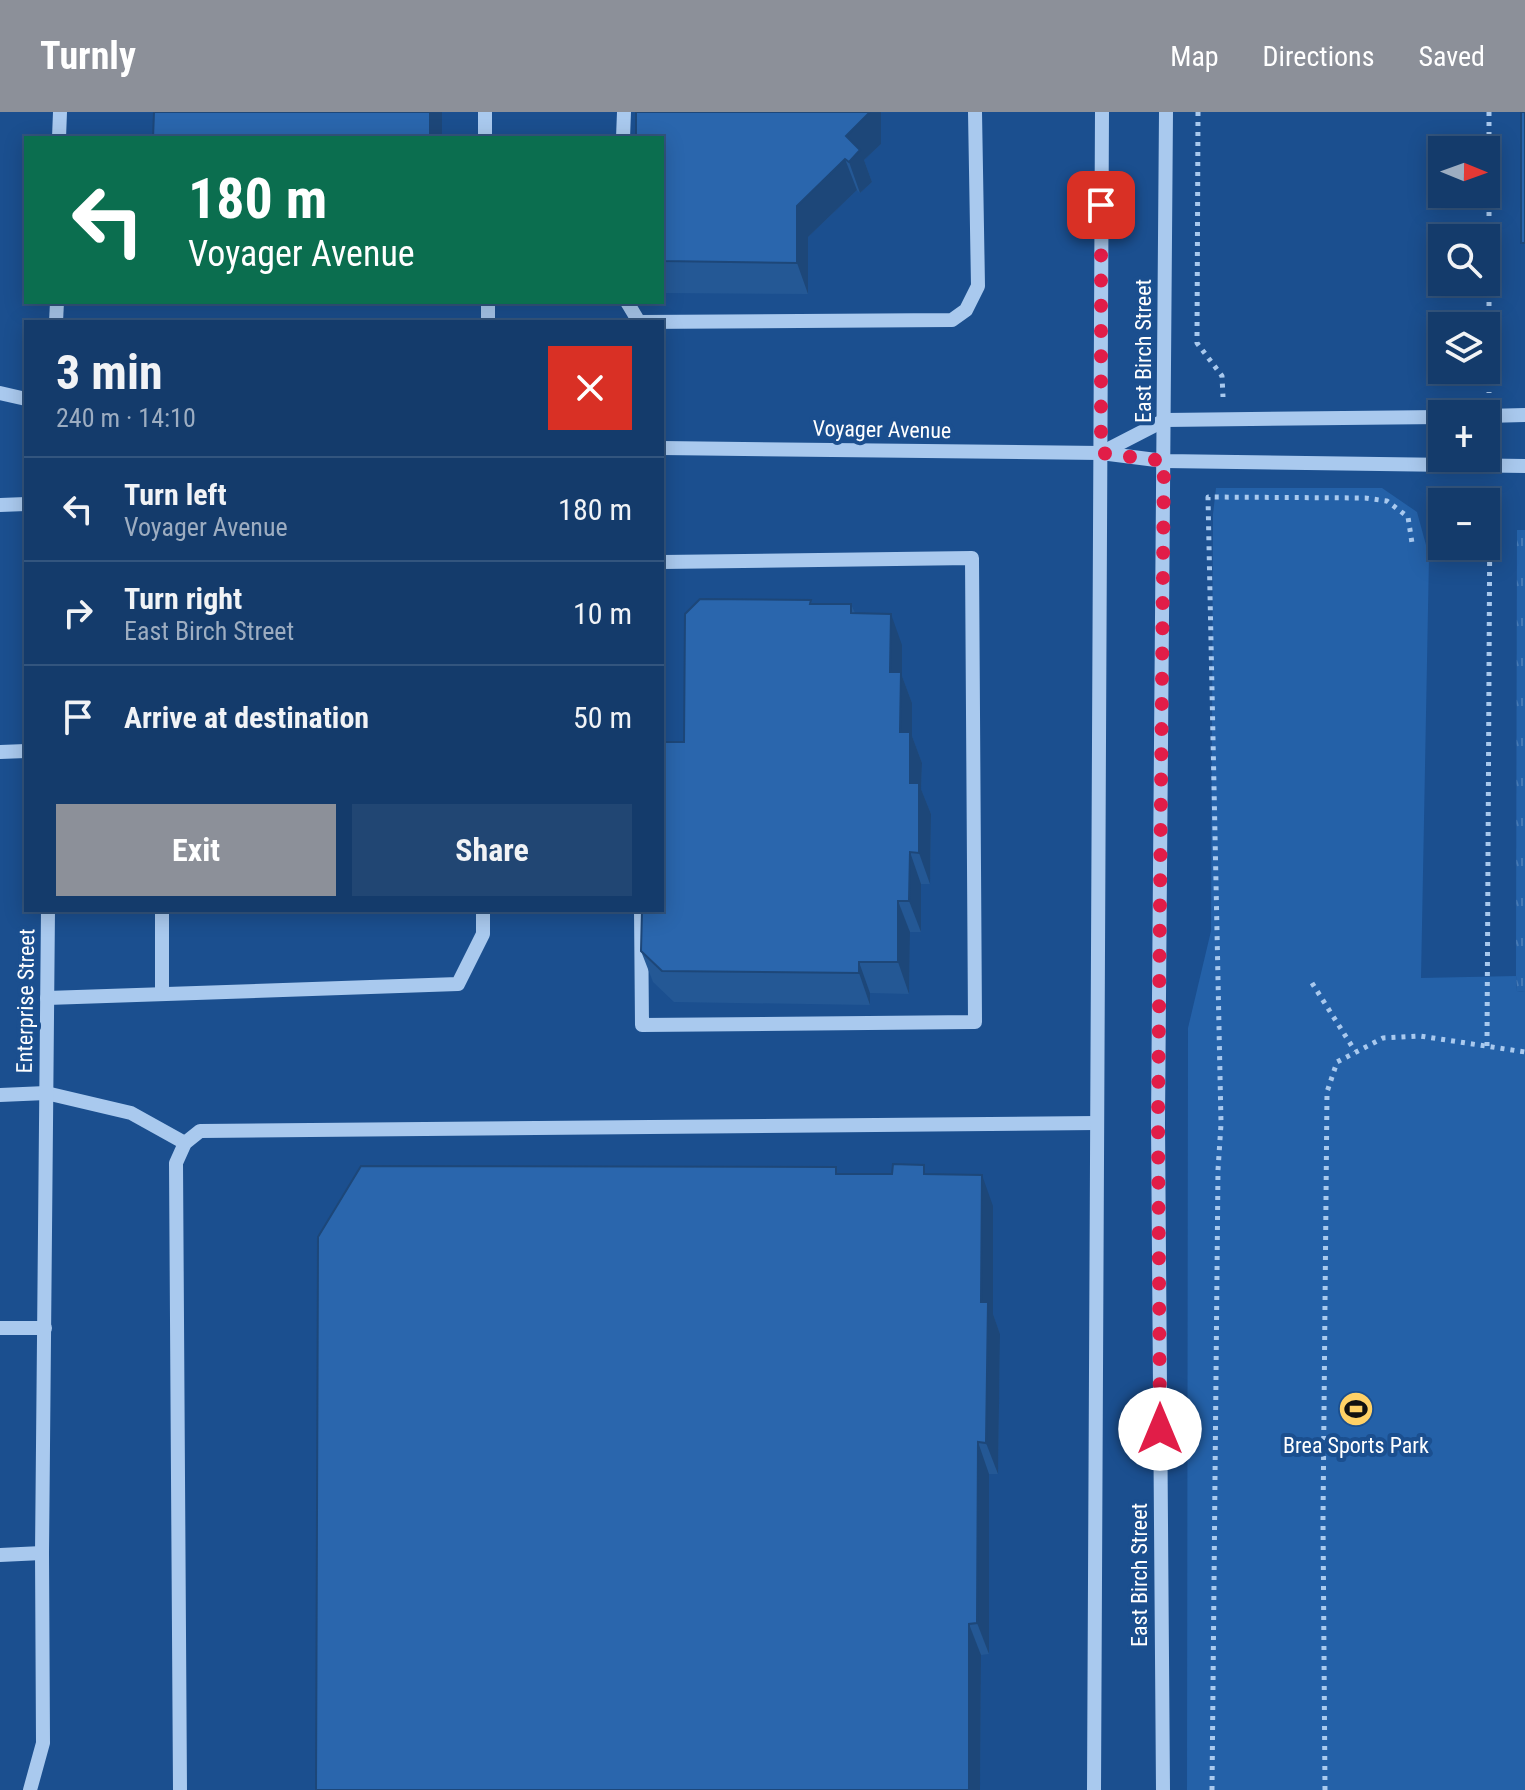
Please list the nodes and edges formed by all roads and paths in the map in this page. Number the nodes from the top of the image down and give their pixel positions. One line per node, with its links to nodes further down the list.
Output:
1 (60, 112): 9 (street)
2 (485, 112): 10 (street)
3 (624, 112): 11 (street)
4 (975, 112): 12 (street)
5 (1102, 112): 22 (street, East Birch Street)
6 (1166, 112): 20 (street, East Birch Street)
7 (1198, 112): 19 (path)
8 (1489, 112): 15 (path)
9 (59, 136)
10 (485, 136)
11 (623, 136)
12 (664, 322)
13 (0, 393): 14 (street)
14 (24, 399)
15 (1488, 400)
16 (1525, 415): 17 (street)
17 (1500, 416)
18 (1428, 417): 19 (street, Voyager Avenue)
19 (1225, 419): 20 (street, Voyager Avenue)
20 (1165, 420): 22 (street, Voyager Avenue); 23 (street, East Birch Street)
21 (664, 448): 22 (street, Voyager Avenue)
22 (1101, 453): 23 (street, Voyager Avenue); 48 (street, East Birch Street)
23 (1164, 461): 24 (street, Voyager Avenue); 57 (street, East Birch Street)
24 (1231, 462): 25 (street, Voyager Avenue); 29 (path)
25 (1428, 464)
26 (1500, 465): 27 (street, Voyager Avenue)
27 (1525, 466)
28 (1490, 472): 43 (path)
29 (1234, 497): 32 (path); 58 (path)
30 (24, 504): 31 (street)
31 (0, 505)
32 (1412, 543)
33 (664, 562): 39 (street)
34 (24, 751): 35 (street)
35 (0, 752)
36 (48, 912): 42 (street, Enterprise Street)
37 (162, 912): 41 (street)
38 (483, 912): 41 (street)
39 (641, 912)
40 (1312, 983): 44 (path)
41 (162, 994): 42 (street)
42 (47, 998): 46 (street, Enterprise Street)
43 (1487, 1046): 44 (path); 45 (path)
44 (1355, 1051): 59 (path)
45 (1525, 1052)
46 (46, 1093): 47 (street); 49 (street); 51 (street, Enterprise Street)
47 (0, 1095)
48 (1097, 1123): 49 (street); 56 (street, East Birch Street)
49 (185, 1143): 55 (street)
50 (0, 1328): 51 (street)
51 (45, 1328): 52 (street, Enterprise Street)
52 (42, 1553): 53 (street); 54 (street, Enterprise Street)
53 (0, 1555)
54 (30, 1790)
55 (180, 1790)
56 (1094, 1790)
57 (1163, 1790)
58 (1212, 1790)
59 (1325, 1790)

